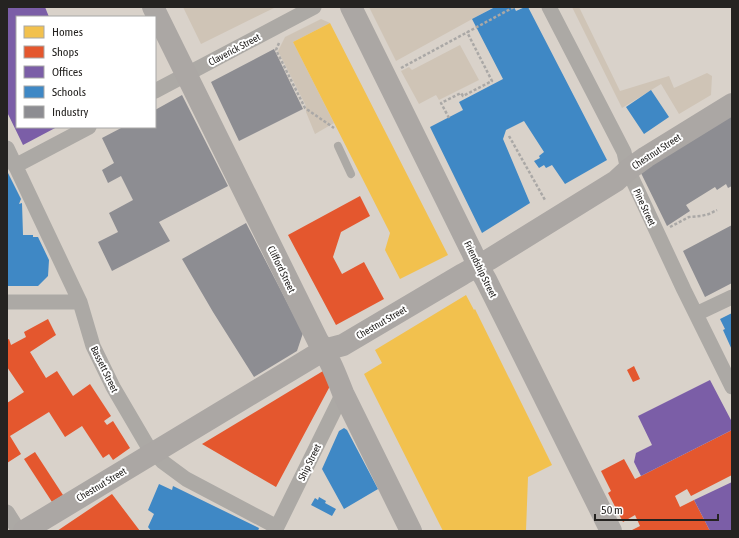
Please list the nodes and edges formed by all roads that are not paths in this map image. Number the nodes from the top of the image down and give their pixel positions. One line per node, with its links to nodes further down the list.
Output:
1 (153, 7): 5 (street, Clifford Street)
2 (314, 7): 5 (street, Claverick Street)
3 (351, 7): 14 (street, Friendship Street)
4 (549, 7): 12 (street, Pine Street)
5 (186, 74): 6 (street, Claverick Street); 19 (street, Clifford Street)
6 (156, 90)
7 (732, 104): 12 (street, Chestnut Street)
8 (87, 128): 11 (street)
9 (338, 146): 13 (lane)
10 (7, 148): 11 (street, Bassett Street)
11 (15, 166): 17 (street, Bassett Street)
12 (628, 170): 14 (street, Chestnut Street); 18 (street, Pine Street)
13 (351, 174)
14 (478, 266): 19 (street, Chestnut Street); 28 (street, Friendship Street)
15 (732, 297): 18 (street)
16 (7, 302): 17 (street)
17 (80, 302): 22 (street, Bassett Street)
18 (696, 314): 20 (street, Pine Street)
19 (324, 350): 21 (street, Clifford Street); 22 (street, Chestnut Street)
20 (732, 387)
21 (343, 393): 24 (street, Ship Street); 27 (street, Clifford Street)
22 (153, 453): 24 (street, Bassett Street); 26 (street, Chestnut Street)
23 (7, 512): 25 (street)
24 (276, 529)
25 (19, 531)
26 (24, 531)
27 (411, 531)
28 (611, 531)

